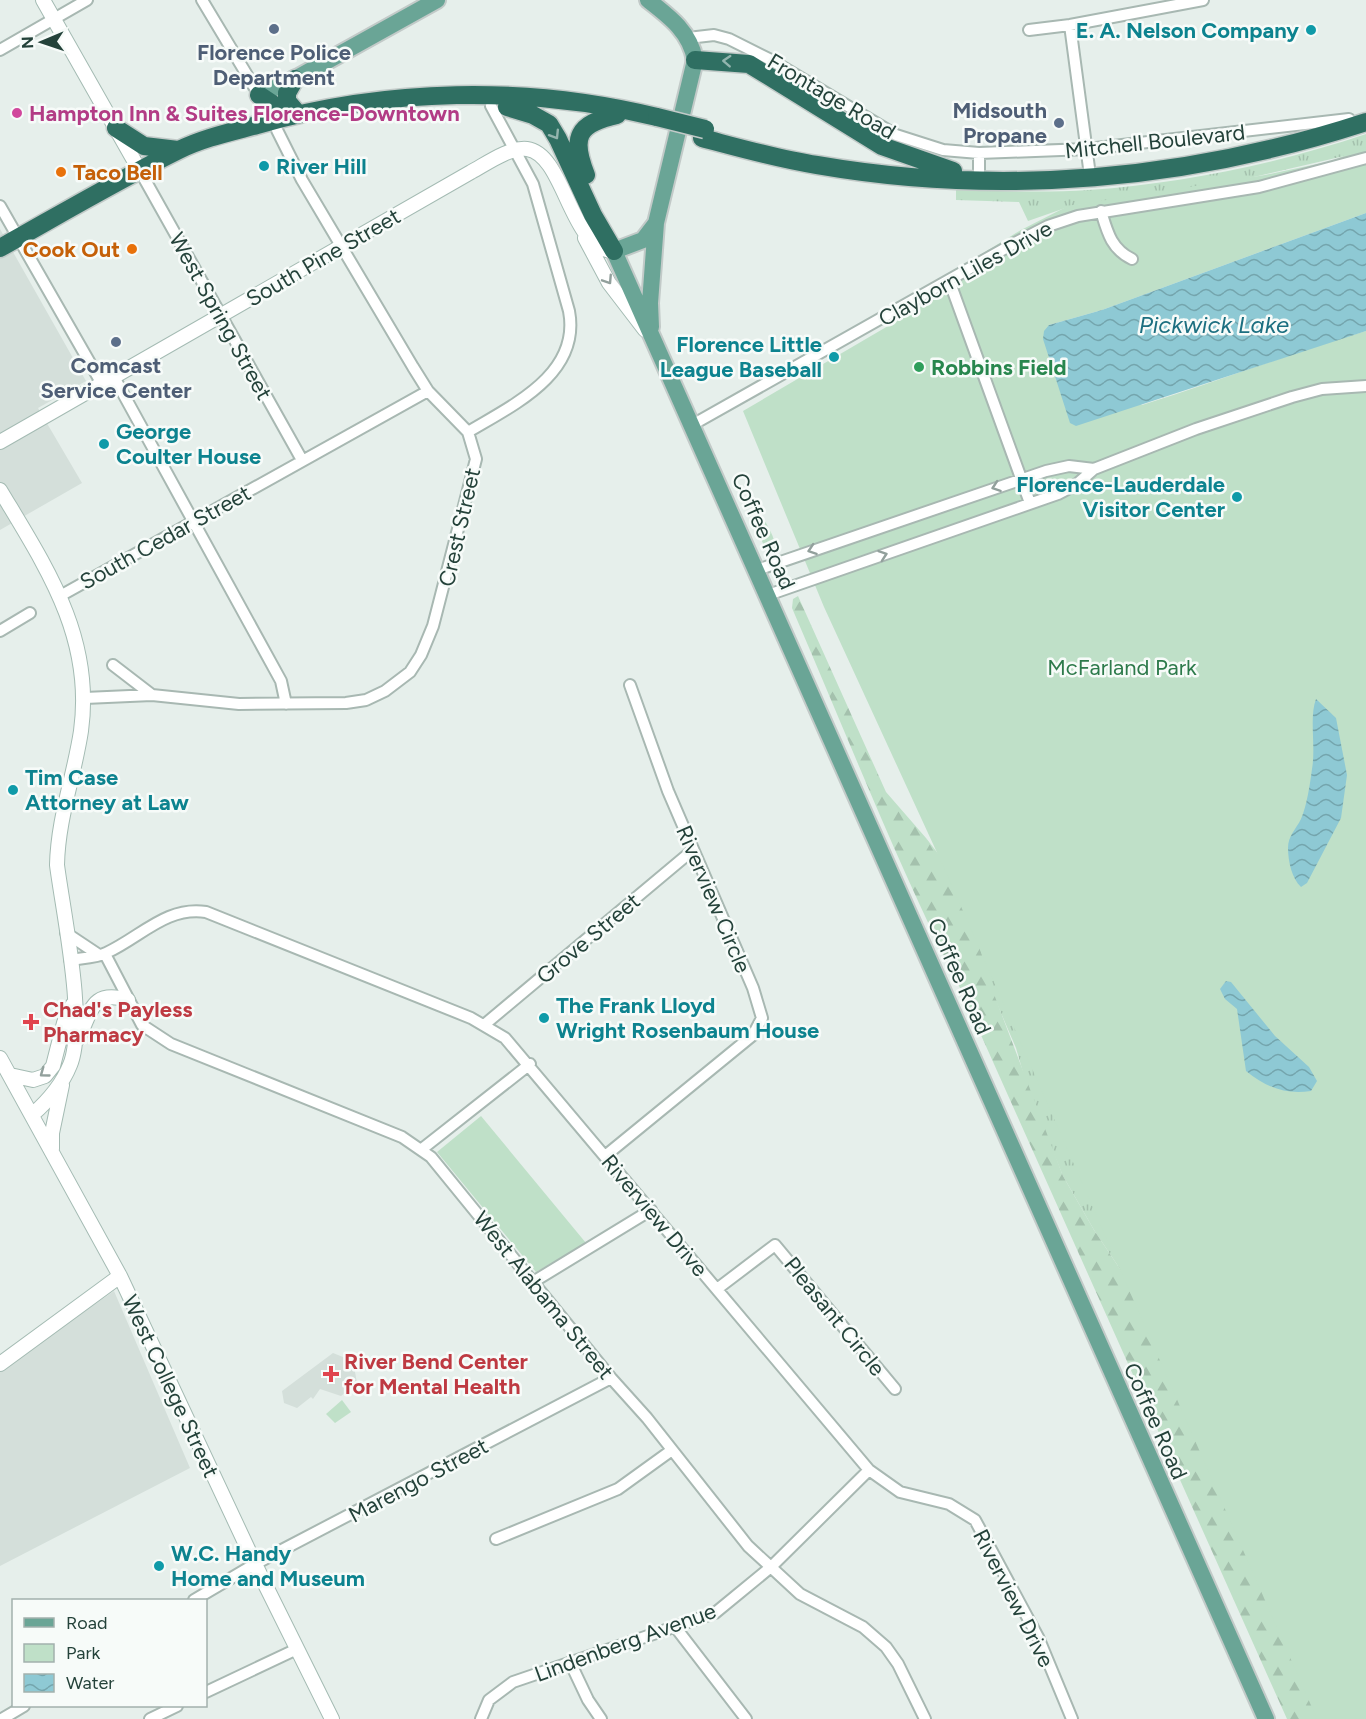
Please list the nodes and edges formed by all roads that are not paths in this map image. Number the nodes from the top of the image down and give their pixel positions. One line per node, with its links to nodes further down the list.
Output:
1 (43, 0): 7 (street)
2 (87, 0): 7 (street)
3 (202, 0): 14 (street)
4 (437, 0): 13 (main road)
5 (648, 0): 10 (main road)
6 (1203, 0): 8 (street)
7 (54, 19): 11 (street); 22 (street)
8 (1070, 26): 9 (street); 25 (street)
9 (1029, 30)
10 (688, 38): 12 (main road); 29 (street, Frontage Road)
11 (0, 50)
12 (695, 60): 32 (highway, one-way to 12); 35 (main road)
13 (295, 79): 14 (main road); 17 (highway)
14 (259, 95): 17 (highway); 21 (highway)
15 (499, 106): 18 (highway); 23 (highway); 26 (street); 40 (highway, one-way to 40)
16 (1366, 113): 20 (highway)
17 (298, 114): 19 (highway); 21 (highway)
18 (616, 115): 19 (highway); 40 (highway)
19 (656, 121): 24 (highway)
20 (1357, 121): 24 (highway); 25 (street, Mitchell Boulevard); 30 (highway)
21 (258, 124): 27 (highway)
22 (116, 128): 27 (highway); 31 (street)
23 (277, 130): 27 (highway); 38 (street)
24 (703, 134): 32 (highway)
25 (1087, 149): 29 (street, Mitchell Boulevard); 30 (street)
26 (514, 151): 36 (street); 38 (street, South Pine Street); 49 (street)
27 (173, 154): 31 (highway)
28 (1366, 158): 34 (street, Clayborn Liles Drive)
29 (979, 162): 30 (highway); 32 (highway)
30 (1089, 168)
31 (140, 171): 37 (highway); 43 (street, West Spring Street)
32 (953, 171)
33 (0, 206): 37 (street)
34 (1101, 210): 41 (street); 42 (street, Clayborn Liles Drive)
35 (657, 223): 40 (main road); 44 (main road)
36 (581, 228): 40 (street); 44 (street, one-way to 44)
37 (17, 238): 39 (highway); 45 (street)
38 (342, 246): 43 (street, South Pine Street); 47 (street)
39 (0, 248)
40 (614, 251): 44 (main road, Coffee Road)
41 (1132, 260)
42 (949, 280): 48 (street, Clayborn Liles Drive); 53 (street)
43 (221, 315): 45 (street, South Pine Street); 51 (street, West Spring Street)
44 (652, 340): 48 (main road, Coffee Road)
45 (108, 381): 50 (street, South Pine Street); 56 (street)
46 (1366, 386): 52 (street)
47 (428, 391): 49 (street); 51 (street, South Cedar Street)
48 (692, 425): 57 (main road, Coffee Road)
49 (468, 432): 66 (street, Crest Street)
50 (0, 442)
51 (302, 460): 56 (street, South Cedar Street)
52 (1094, 469): 53 (street); 55 (street)
53 (1021, 478): 55 (street); 57 (street, one-way to 57)
54 (0, 490): 59 (street)
55 (1030, 503): 58 (street, one-way to 55)
56 (192, 521): 59 (street, South Cedar Street); 66 (street)
57 (757, 570): 58 (main road, Coffee Road)
58 (768, 595): 110 (main road, Coffee Road)
59 (60, 596): 65 (street)
60 (30, 613): 61 (street)
61 (0, 631)
62 (113, 665): 64 (street)
63 (630, 685): 67 (street, Riverview Circle)
64 (152, 695): 65 (street, Crest Street); 66 (street, Crest Street)
65 (85, 698): 68 (street)
66 (285, 704)
67 (693, 850): 73 (street, Grove Street); 82 (street, Riverview Circle)
68 (66, 933): 69 (street); 70 (street)
69 (102, 955): 70 (street, Riverview Drive); 71 (street, West Alabama Street); 73 (street, Riverview Drive)
70 (70, 960): 72 (street)
71 (128, 1000): 74 (street); 80 (street, West Alabama Street)
72 (74, 1002): 74 (street); 77 (street, one-way to 77)
73 (484, 1025): 76 (street, Riverview Drive)
74 (76, 1044): 78 (street)
75 (0, 1058): 77 (street, West College Street)
76 (530, 1064): 80 (street); 82 (street, Riverview Drive)
77 (10, 1075): 79 (street, West College Street)
78 (63, 1080): 79 (street); 81 (street)
79 (32, 1115): 81 (street, West College Street)
80 (422, 1149): 85 (street, West Alabama Street)
81 (52, 1151): 84 (street, West College Street)
82 (605, 1156): 83 (street, Riverview Drive)
83 (651, 1210): 85 (street); 86 (street, Riverview Drive)
84 (120, 1276): 87 (street); 93 (street, West College Street)
85 (533, 1282): 88 (street, West Alabama Street)
86 (717, 1289): 89 (street, Pleasant Circle); 91 (street, Riverview Drive)
87 (0, 1364)
88 (611, 1378): 90 (street, West Alabama Street); 93 (street, Marengo Street)
89 (895, 1389)
90 (672, 1450): 92 (street); 94 (street, West Alabama Street)
91 (869, 1470): 94 (street, Lindenberg Avenue); 109 (street, Riverview Drive)
92 (496, 1539)
93 (255, 1564): 95 (street, Marengo Street); 97 (street, West College Street)
94 (771, 1567): 96 (street, Lindenberg Avenue); 108 (street, West Alabama Street)
95 (196, 1599)
96 (676, 1628): 98 (street, Lindenberg Avenue); 107 (street)
97 (297, 1649): 99 (street); 105 (street, West College Street)
98 (570, 1662): 102 (street, Lindenberg Avenue); 106 (street)
99 (207, 1692)
100 (22, 1707): 103 (street)
101 (175, 1707): 104 (street)
102 (482, 1714)
103 (2, 1719)
104 (150, 1719)
105 (332, 1719)
106 (601, 1719)
107 (746, 1719)
108 (925, 1719)
109 (1072, 1719)
110 (1266, 1719)

